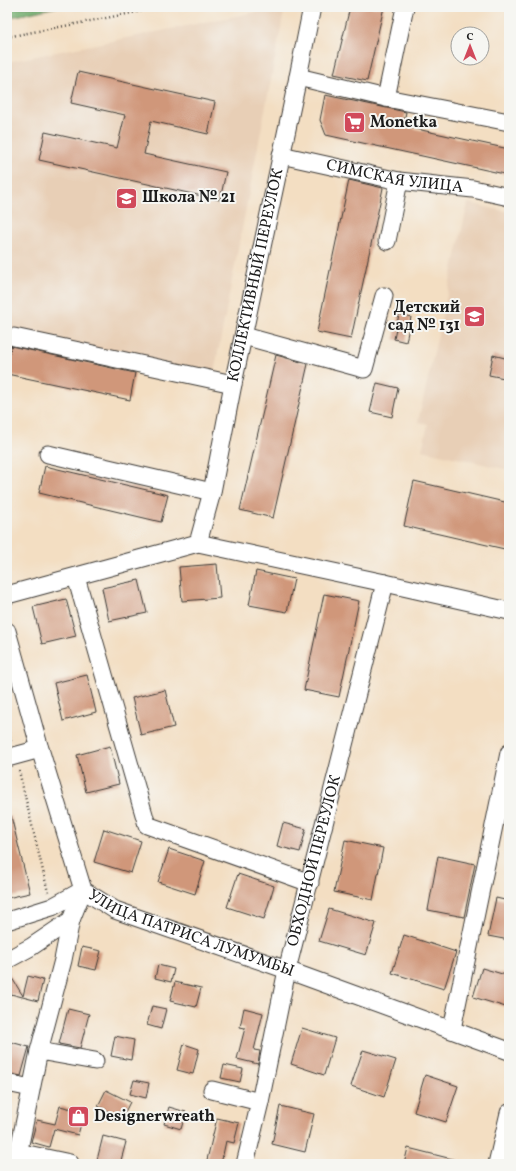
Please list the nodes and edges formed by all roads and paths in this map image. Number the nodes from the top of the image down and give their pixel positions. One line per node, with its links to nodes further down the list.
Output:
1 (163, 7): 4 (path)
2 (312, 7): 5 (street, КОЛЛЕКТИВНЫЙ ПЕРЕУЛОК)
3 (406, 7): 6 (street)
4 (7, 37)
5 (298, 77): 6 (street); 8 (street, КОЛЛЕКТИВНЫЙ ПЕРЕУЛОК)
6 (386, 98): 7 (street)
7 (509, 122)
8 (281, 155): 9 (street, СИМСКАЯ УЛИЦА); 13 (street, КОЛЛЕКТИВНЫЙ ПЕРЕУЛОК)
9 (399, 181): 10 (street, СИМСКАЯ УЛИЦА); 11 (street)
10 (509, 197)
11 (387, 241)
12 (384, 296): 13 (street)
13 (244, 336): 15 (street, КОЛЛЕКТИВНЫЙ ПЕРЕУЛОК)
14 (14, 337): 15 (street)
15 (233, 384): 17 (street, КОЛЛЕКТИВНЫЙ ПЕРЕУЛОК)
16 (48, 454): 17 (street)
17 (212, 492): 18 (street, КОЛЛЕКТИВНЫЙ ПЕРЕУЛОК)
18 (198, 543): 19 (street); 20 (street)
19 (76, 577): 21 (street); 28 (street)
20 (385, 583): 22 (street); 28 (street, ОБХОДНОЙ ПЕРЕУЛОК)
21 (7, 595)
22 (509, 612)
23 (7, 631): 25 (street, УЛИЦА ПАТРИСА ЛУМУМБЫ)
24 (7, 725): 27 (path)
25 (40, 749): 27 (street); 29 (street, УЛИЦА ПАТРИСА ЛУМУМБЫ)
26 (509, 753): 35 (street)
27 (11, 757): 30 (path)
28 (310, 883): 34 (street, ОБХОДНОЙ ПЕРЕУЛОК)
29 (82, 890): 30 (street); 31 (street); 34 (street, УЛИЦА ПАТРИСА ЛУМУМБЫ)
30 (52, 907): 32 (street)
31 (71, 920): 33 (street); 36 (street)
32 (7, 921)
33 (7, 960)
34 (287, 970): 35 (street, УЛИЦА ПАТРИСА ЛУМУМБЫ); 42 (street, ОБХОДНОЙ ПЕРЕУЛОК)
35 (452, 1029): 37 (street, УЛИЦА ПАТРИСА ЛУМУМБЫ)
36 (39, 1051): 38 (street); 40 (street)
37 (509, 1051)
38 (94, 1061)
39 (7, 1083): 40 (street)
40 (32, 1088): 44 (street)
41 (212, 1090): 42 (street)
42 (260, 1102): 46 (street, ОБХОДНОЙ ПЕРЕУЛОК)
43 (509, 1113): 47 (street)
44 (17, 1158): 45 (street)
45 (70, 1163)
46 (244, 1164)
47 (497, 1164)

